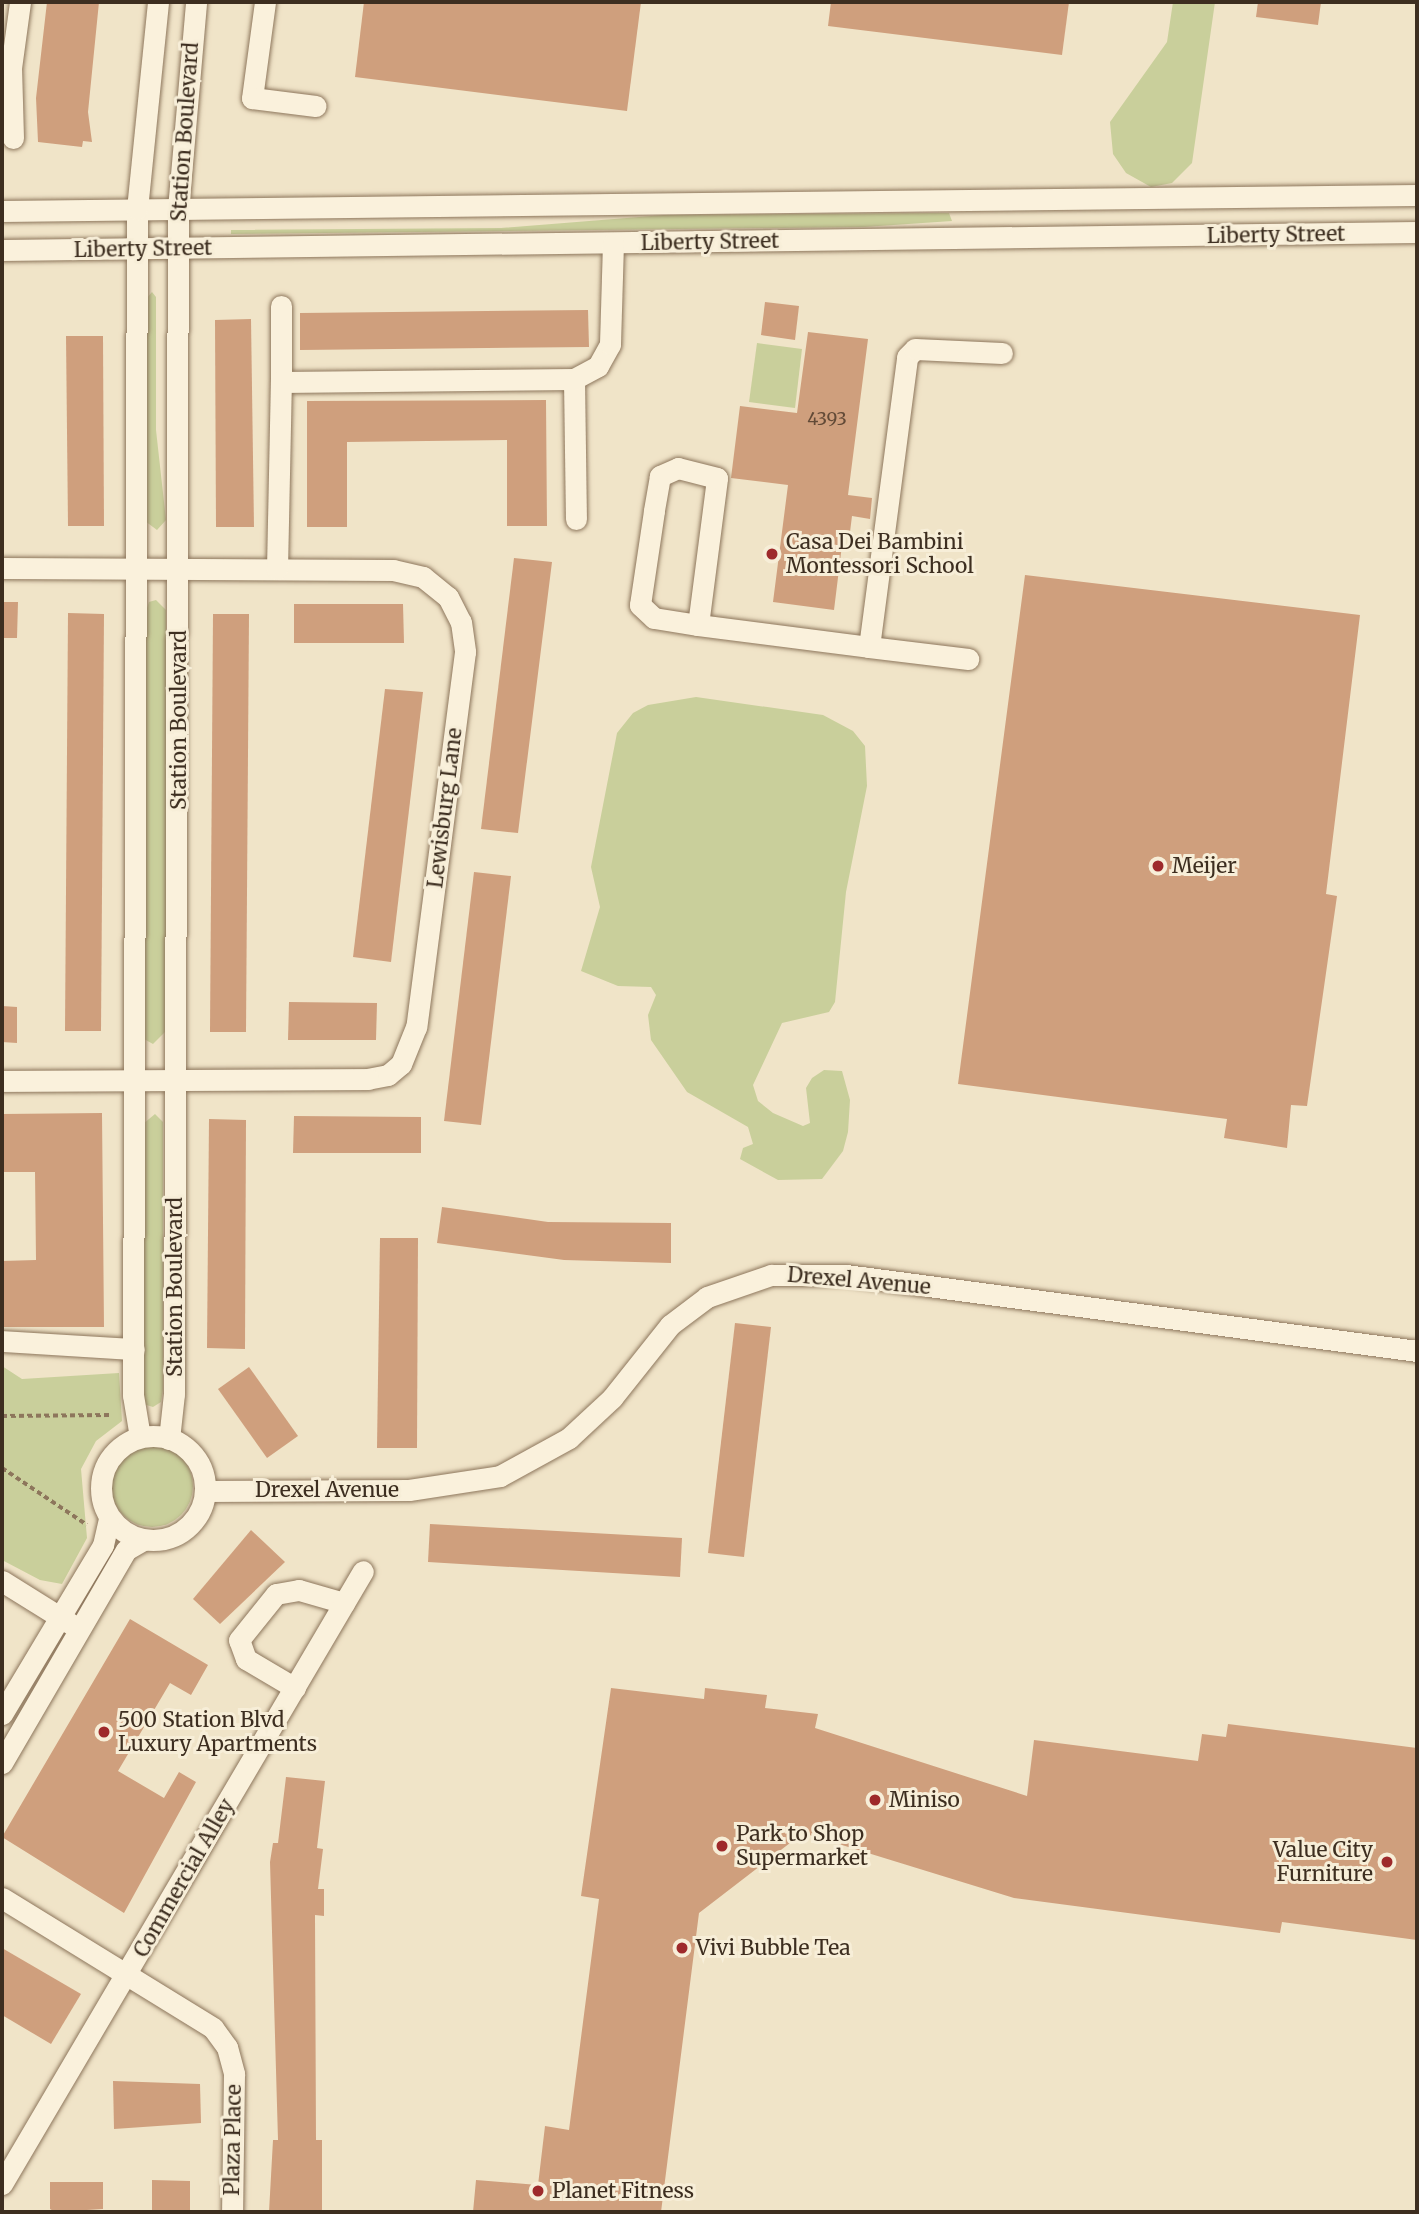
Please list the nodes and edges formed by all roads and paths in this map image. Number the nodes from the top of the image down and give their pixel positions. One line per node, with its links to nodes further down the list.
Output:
1 (20, 2): 5 (street)
2 (158, 2): 9 (street, Station Boulevard)
3 (196, 2): 10 (street, Station Boulevard)
4 (265, 2): 6 (street)
5 (7, 68): 7 (street)
6 (314, 106)
7 (13, 138)
8 (1417, 195): 10 (street, Liberty Street)
9 (137, 209): 10 (street, Liberty Street); 11 (street, Liberty Street); 15 (street, Station Boulevard)
10 (178, 209): 14 (street, Station Boulevard)
11 (2, 211)
12 (1417, 232): 13 (street, Liberty Street)
13 (613, 243): 14 (street, Liberty Street); 19 (street)
14 (178, 248): 15 (street, Liberty Street); 24 (street, Station Boulevard)
15 (137, 249): 16 (street, Liberty Street); 23 (street, Station Boulevard)
16 (2, 250)
17 (281, 306): 20 (street)
18 (1002, 353): 27 (street)
19 (573, 379): 20 (street); 21 (street)
20 (281, 382): 25 (street)
21 (576, 519)
22 (2, 568): 23 (street, Lewisburg Lane)
23 (136, 569): 24 (street, Lewisburg Lane); 30 (street, Station Boulevard)
24 (180, 569): 25 (street, Lewisburg Lane); 31 (street, Station Boulevard)
25 (277, 569): 31 (street, Lewisburg Lane)
26 (698, 625): 26 (street); 27 (street)
27 (869, 647): 28 (street)
28 (968, 659)
29 (2, 1081): 30 (street)
30 (136, 1081): 31 (street); 33 (street, Station Boulevard)
31 (176, 1081): 38 (street, Station Boulevard)
32 (2, 1341): 33 (street)
33 (134, 1349): 37 (street, Station Boulevard)
34 (1417, 1351): 40 (street, Drexel Avenue)
35 (110, 1415): 36 (path)
36 (2, 1416)
37 (140, 1437): 38 (street); 41 (street)
38 (169, 1439): 40 (street)
39 (2, 1468): 42 (path)
40 (205, 1491): 43 (street)
41 (110, 1518): 43 (street); 47 (street)
42 (90, 1527)
43 (143, 1540): 48 (street)
44 (363, 1571): 46 (street, Commercial Alley)
45 (2, 1581): 47 (street)
46 (344, 1603): 49 (street, Commercial Alley); 49 (street)
47 (59, 1617): 48 (street); 50 (street)
48 (81, 1630): 51 (street)
49 (295, 1688): 54 (street, Commercial Alley)
50 (5, 1708): 51 (street)
51 (30, 1716): 52 (street)
52 (2, 1763)
53 (2, 1898): 54 (street, Plaza Place)
54 (129, 1973): 55 (street, Commercial Alley); 56 (street, Plaza Place)
55 (2, 2184)
56 (232, 2212)

